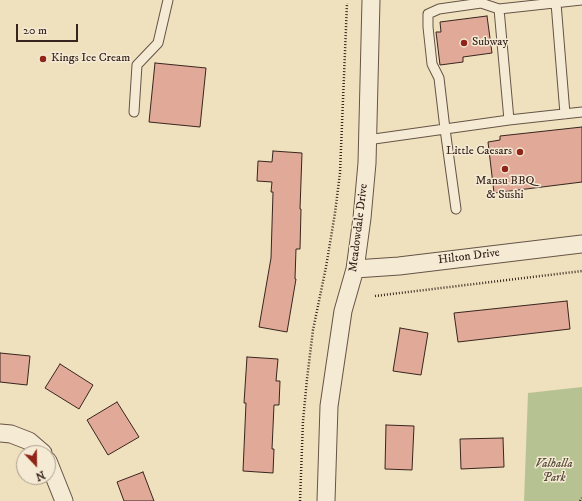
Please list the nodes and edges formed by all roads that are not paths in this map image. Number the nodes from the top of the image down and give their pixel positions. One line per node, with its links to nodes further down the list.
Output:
1 (168, 0): 6 (lane)
2 (371, 0): 11 (street, Meadowdale Drive)
3 (582, 0): 4 (lane)
4 (556, 3): 5 (lane); 8 (lane)
5 (499, 9): 9 (lane); 10 (lane)
6 (134, 112)
7 (582, 112): 8 (lane)
8 (565, 114): 9 (lane)
9 (509, 120): 10 (lane)
10 (445, 129): 11 (lane); 12 (lane)
11 (367, 140): 14 (street, Meadowdale Drive)
12 (456, 209)
13 (582, 244): 14 (street, Hilton Drive)
14 (355, 269): 19 (street, Meadowdale Drive)
15 (0, 433): 16 (street)
16 (34, 445)
17 (56, 481): 18 (street)
18 (64, 501)
19 (326, 501)

